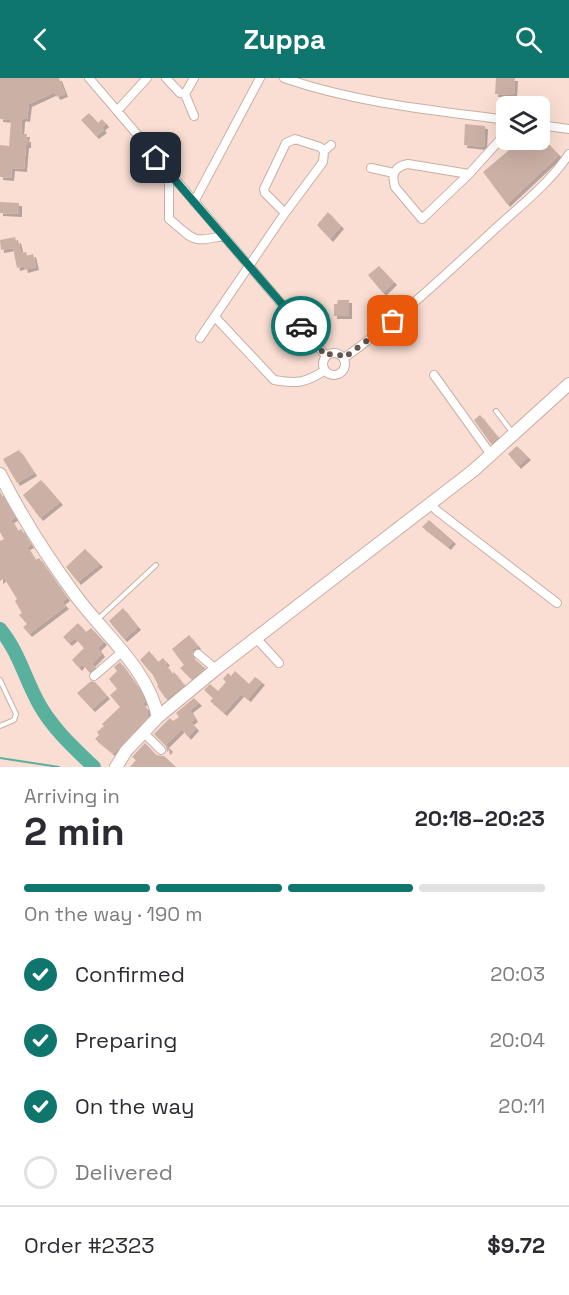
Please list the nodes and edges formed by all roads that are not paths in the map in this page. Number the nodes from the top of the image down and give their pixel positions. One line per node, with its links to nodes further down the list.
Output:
1 (89, 78): 8 (street)
2 (147, 78): 8 (street)
3 (166, 78): 7 (street)
4 (194, 78): 7 (street)
5 (260, 78): 19 (street)
6 (284, 78): 10 (street)
7 (185, 94): 9 (street)
8 (117, 111): 17 (street)
9 (194, 116)
10 (496, 118)
11 (550, 126): 12 (street)
12 (569, 129)
13 (496, 144): 18 (street)
14 (569, 154): 26 (street)
15 (371, 168): 16 (street)
16 (394, 173): 18 (street); 18 (street)
17 (169, 174): 19 (street); 21 (street)
18 (469, 174)
19 (194, 202): 21 (street)
20 (285, 213): 20 (street); 22 (street)
21 (222, 236): 22 (street)
22 (249, 267): 23 (street); 25 (street)
23 (215, 317): 24 (street); 27 (street)
24 (200, 338)
25 (326, 356): 26 (street); 27 (street)
26 (344, 358): 27 (street)
27 (324, 371)
28 (434, 375): 32 (street)
29 (569, 384): 31 (main road)
30 (496, 411): 31 (lane)
31 (515, 435): 32 (main road)
32 (492, 456): 34 (main road)
33 (0, 474): 37 (main road)
34 (430, 503): 36 (street); 38 (main road)
35 (156, 565): 37 (lane)
36 (557, 603)
37 (96, 620): 39 (main road)
38 (256, 639): 41 (street); 42 (main road)
39 (122, 652): 43 (street); 45 (main road)
40 (198, 654): 42 (street)
41 (279, 663)
42 (216, 669): 45 (main road)
43 (94, 676)
44 (0, 680): 46 (lane)
45 (158, 717): 47 (main road)
46 (0, 726)
47 (143, 732): 48 (street); 49 (main road)
48 (161, 750)
49 (116, 767)

